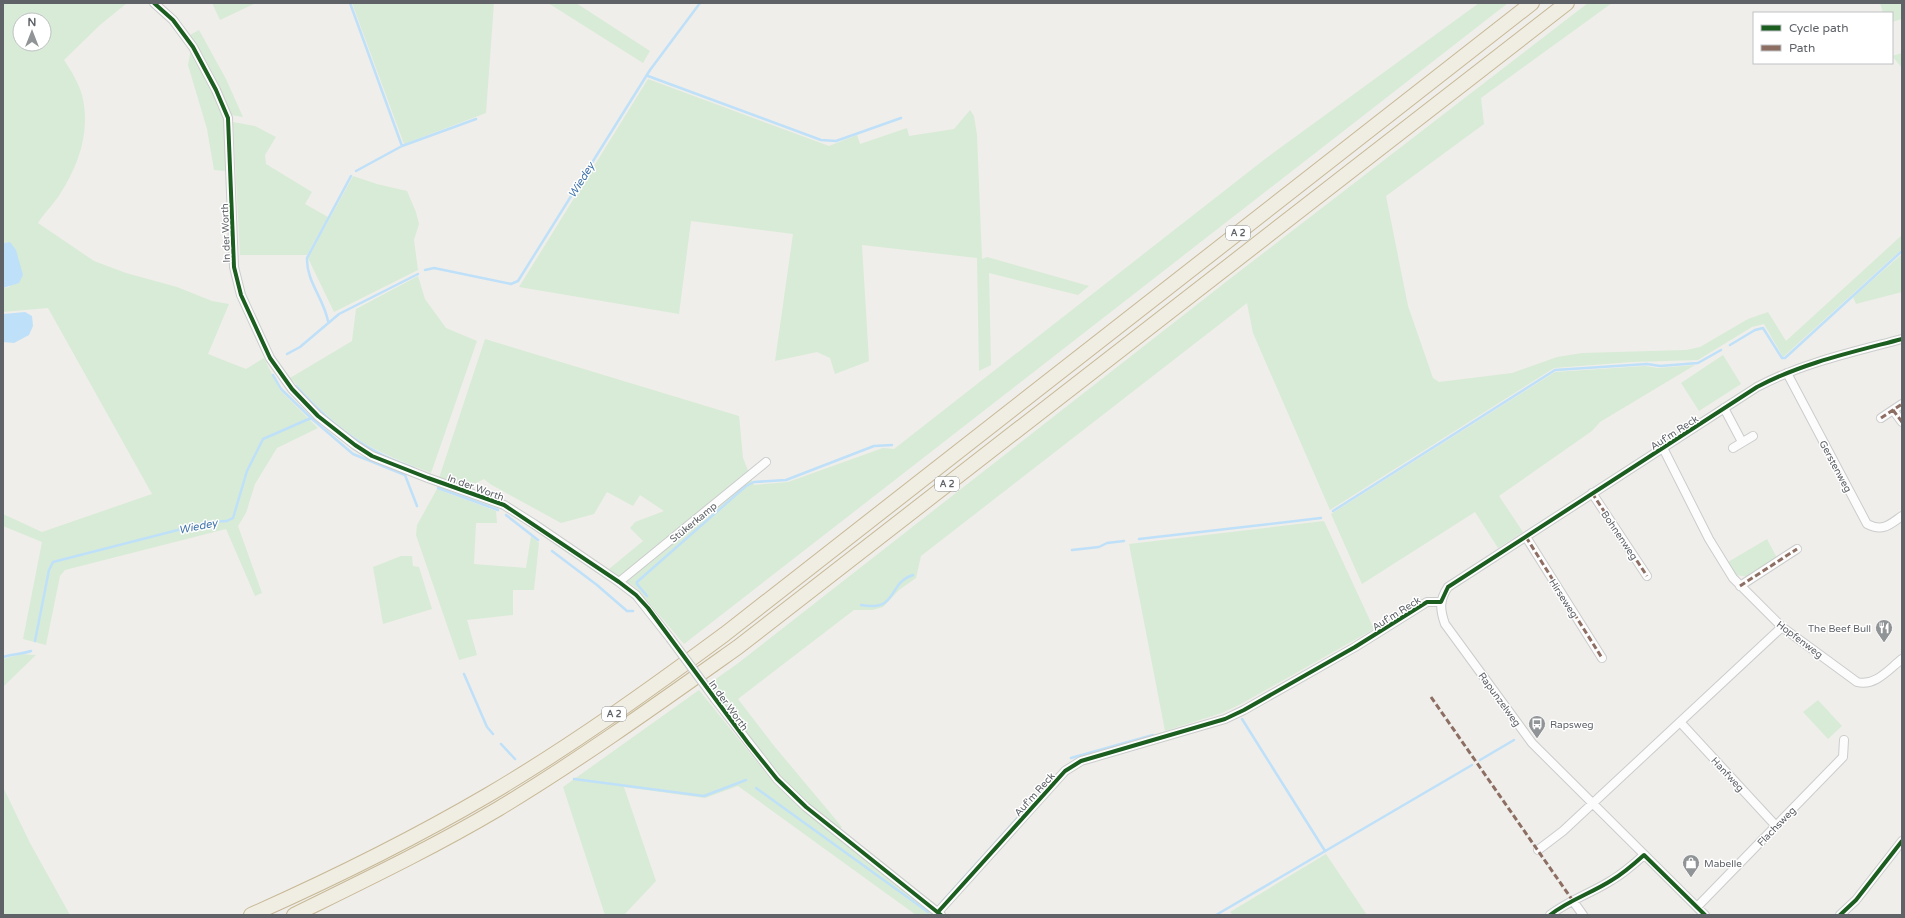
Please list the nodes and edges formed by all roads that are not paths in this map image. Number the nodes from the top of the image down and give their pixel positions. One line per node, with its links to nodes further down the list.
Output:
1 (154, 3): 21 (street, In der Worth)
2 (1532, 3): 37 (highway, A 2)
3 (1567, 3): 38 (highway, A 2)
4 (1902, 339): 5 (street, Auf'm Reck)
5 (1787, 373): 7 (street, Auf'm Reck); 17 (street, Gerstenweg)
6 (1902, 404): 8 (street)
7 (1724, 408): 12 (street); 13 (street, Auf'm Reck)
8 (1893, 410): 9 (street); 10 (street)
9 (1881, 418)
10 (1902, 422)
11 (1752, 436): 12 (street)
12 (1742, 442): 14 (street)
13 (1664, 448): 16 (street, Auf'm Reck); 22 (street, Hopfenweg)
14 (1732, 448)
15 (766, 462): 21 (street, Stükerkamp)
16 (1592, 493): 18 (street, Auf'm Reck); 20 (street, Bohnenweg)
17 (1902, 516)
18 (1526, 537): 23 (street, Auf'm Reck); 25 (street, Hirseweg)
19 (1798, 549): 22 (street)
20 (1647, 576)
21 (619, 582): 36 (street, In der Worth, bridge)
22 (1740, 586): 24 (street, Hopfenweg)
23 (1441, 602): 29 (street, Rapunzelweg); 36 (street, Auf'm Reck)
24 (1782, 627): 26 (street, Hopfenweg); 27 (street)
25 (1602, 658)
26 (1902, 659)
27 (1680, 722): 29 (street); 30 (street, Hanfweg)
28 (1844, 740): 30 (street, Flachsweg)
29 (1593, 804): 32 (street); 33 (street, Rapunzelweg)
30 (1776, 826): 35 (street, Flachsweg)
31 (1902, 840): 42 (street)
32 (1538, 850)
33 (1644, 855): 34 (street); 35 (street, Rapunzelweg)
34 (1572, 900): 39 (street); 40 (street)
35 (1697, 907): 41 (street, Rapunzelweg)
36 (940, 913)
37 (251, 915)
38 (294, 915)
39 (1550, 915)
40 (1583, 915)
41 (1705, 915)
42 (1840, 915)

